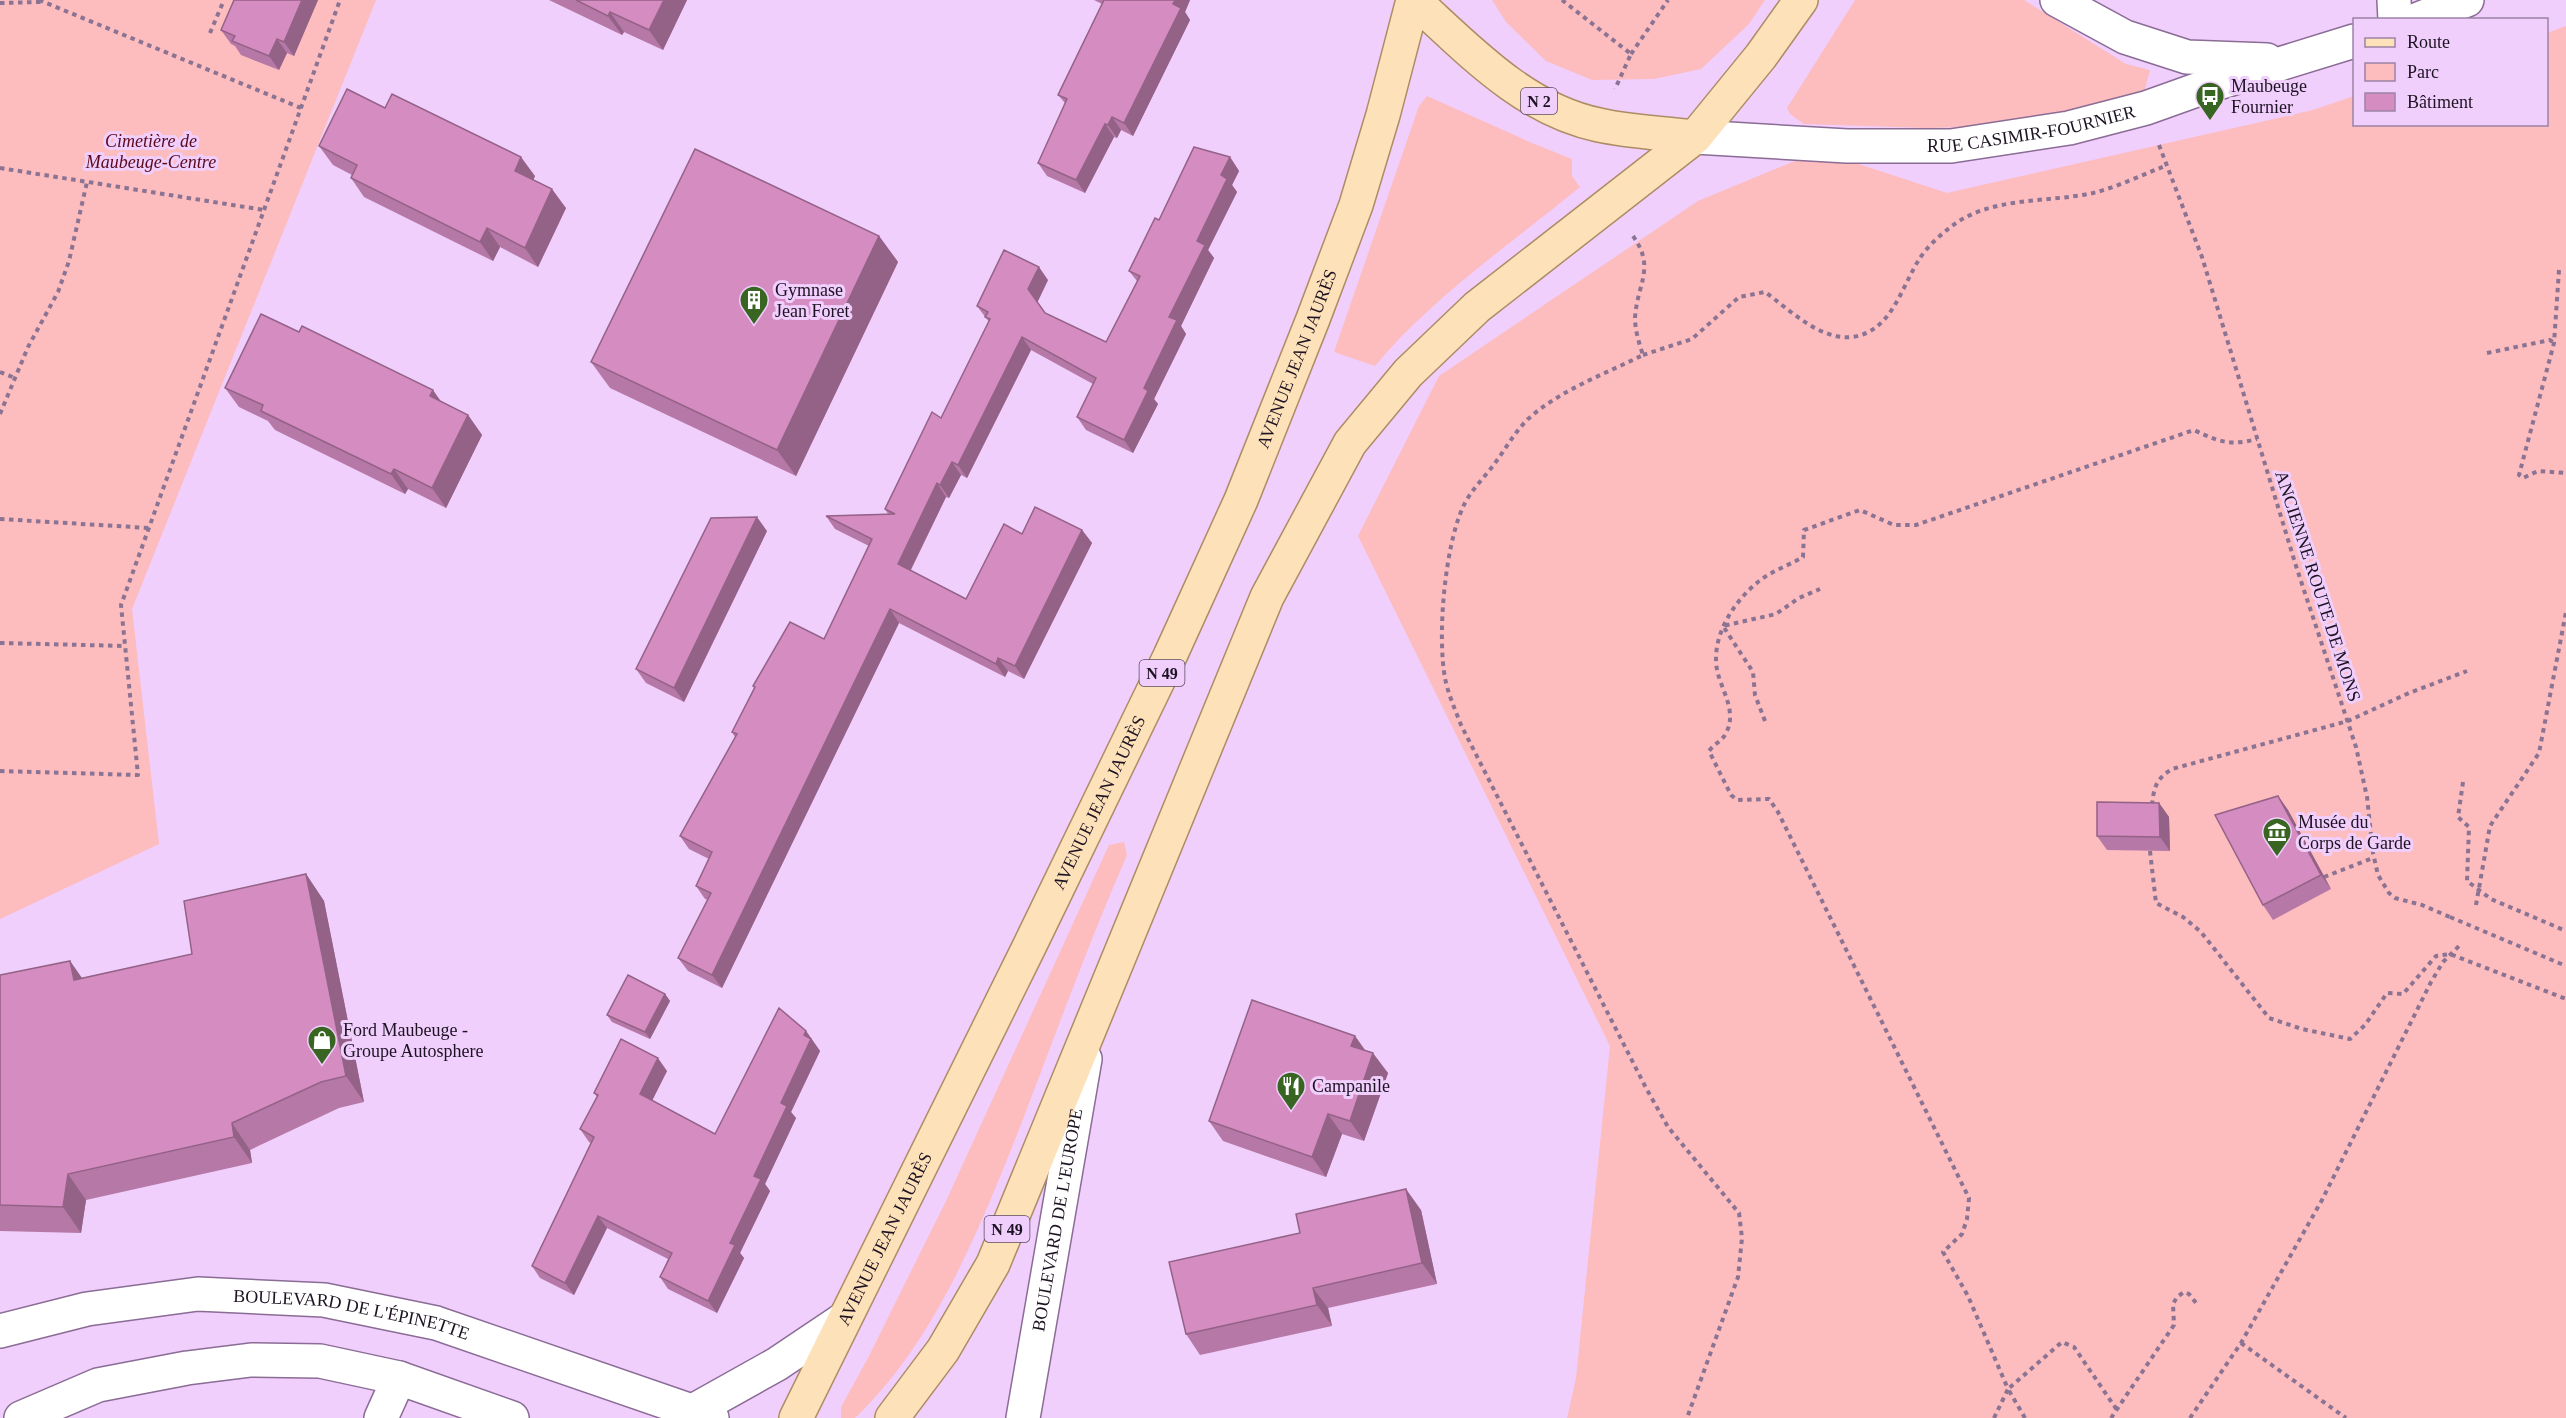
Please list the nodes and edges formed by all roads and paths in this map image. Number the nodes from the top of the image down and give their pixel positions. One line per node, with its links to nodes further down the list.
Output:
1 (224, 0): 13 (path)
2 (340, 0): 17 (path)
3 (1414, 0): 19 (main road, N 2); 59 (main road, AVENUE JEAN JAURÈS / N 49)
4 (1668, 0): 15 (path)
5 (1801, 0): 19 (main road)
6 (2057, 0): 16 (street)
7 (2394, 0): 11 (street)
8 (2467, 0): 12 (street)
9 (41, 1): 10 (path); 17 (path)
10 (0, 3)
11 (2395, 18)
12 (2421, 18)
13 (210, 33)
14 (2353, 42): 16 (street, RUE CASIMIR-FOURNIER)
15 (1630, 54)
16 (2293, 60): 18 (street, RUE CASIMIR-FOURNIER)
17 (301, 108): 24 (path)
18 (2146, 108): 19 (street, RUE CASIMIR-FOURNIER); 20 (path, ANCIENNE ROUTE DE MONS)
19 (1695, 137): 23 (main road, N 49)
20 (2165, 166): 28 (path); 32 (path, ANCIENNE ROUTE DE MONS)
21 (0, 168): 22 (path)
22 (87, 182): 24 (path); 30 (path)
23 (1611, 205): 28 (path); 57 (main road, N 49)
24 (264, 210): 35 (path)
25 (2559, 270): 26 (path)
26 (2554, 343): 27 (path); 33 (path)
27 (2487, 353)
28 (1643, 355): 72 (path)
29 (0, 372): 30 (path)
30 (15, 378): 31 (path)
31 (0, 414)
32 (2257, 438): 38 (path); 43 (path, ANCIENNE ROUTE DE MONS)
33 (2566, 473)
34 (0, 519): 35 (path)
35 (149, 528): 40 (path)
36 (1820, 589): 38 (path)
37 (2566, 612): 50 (path)
38 (1722, 626): 42 (path); 63 (path)
39 (0, 643): 40 (path)
40 (126, 646): 44 (path)
41 (2467, 671): 43 (path)
42 (1765, 721)
43 (2348, 721): 46 (path); 48 (path, ANCIENNE ROUTE DE MONS)
44 (0, 771)
45 (2463, 782): 50 (path)
46 (2152, 806)
47 (2150, 851): 54 (path)
48 (2373, 858): 49 (path); 55 (path, ANCIENNE ROUTE DE MONS, bridge)
49 (2324, 877)
50 (2477, 891): 51 (path); 52 (path)
51 (2476, 905)
52 (2566, 931)
53 (2459, 946): 54 (path)
54 (2450, 954): 56 (path); 61 (path)
55 (2566, 966)
56 (2566, 999)
57 (1091, 1023): 70 (main road, N 49); 71 (street, BOULEVARD DE L'EUROPE)
58 (2197, 1304): 64 (path)
59 (844, 1318): 65 (street); 69 (main road, AVENUE JEAN JAURÈS / N 49)
60 (0, 1331): 65 (street, BOULEVARD DE L'ÉPINETTE)
61 (2241, 1343): 76 (path); 77 (path)
62 (399, 1378): 66 (street); 67 (street); 68 (street)
63 (2008, 1389): 64 (path); 73 (path); 74 (path)
64 (2117, 1410): 75 (path)
65 (703, 1414)
66 (21, 1418)
67 (381, 1418)
68 (512, 1418)
69 (796, 1418)
70 (892, 1418)
71 (1023, 1418)
72 (1687, 1418)
73 (1994, 1418)
74 (2025, 1418)
75 (2110, 1418)
76 (2190, 1418)
77 (2346, 1418)

